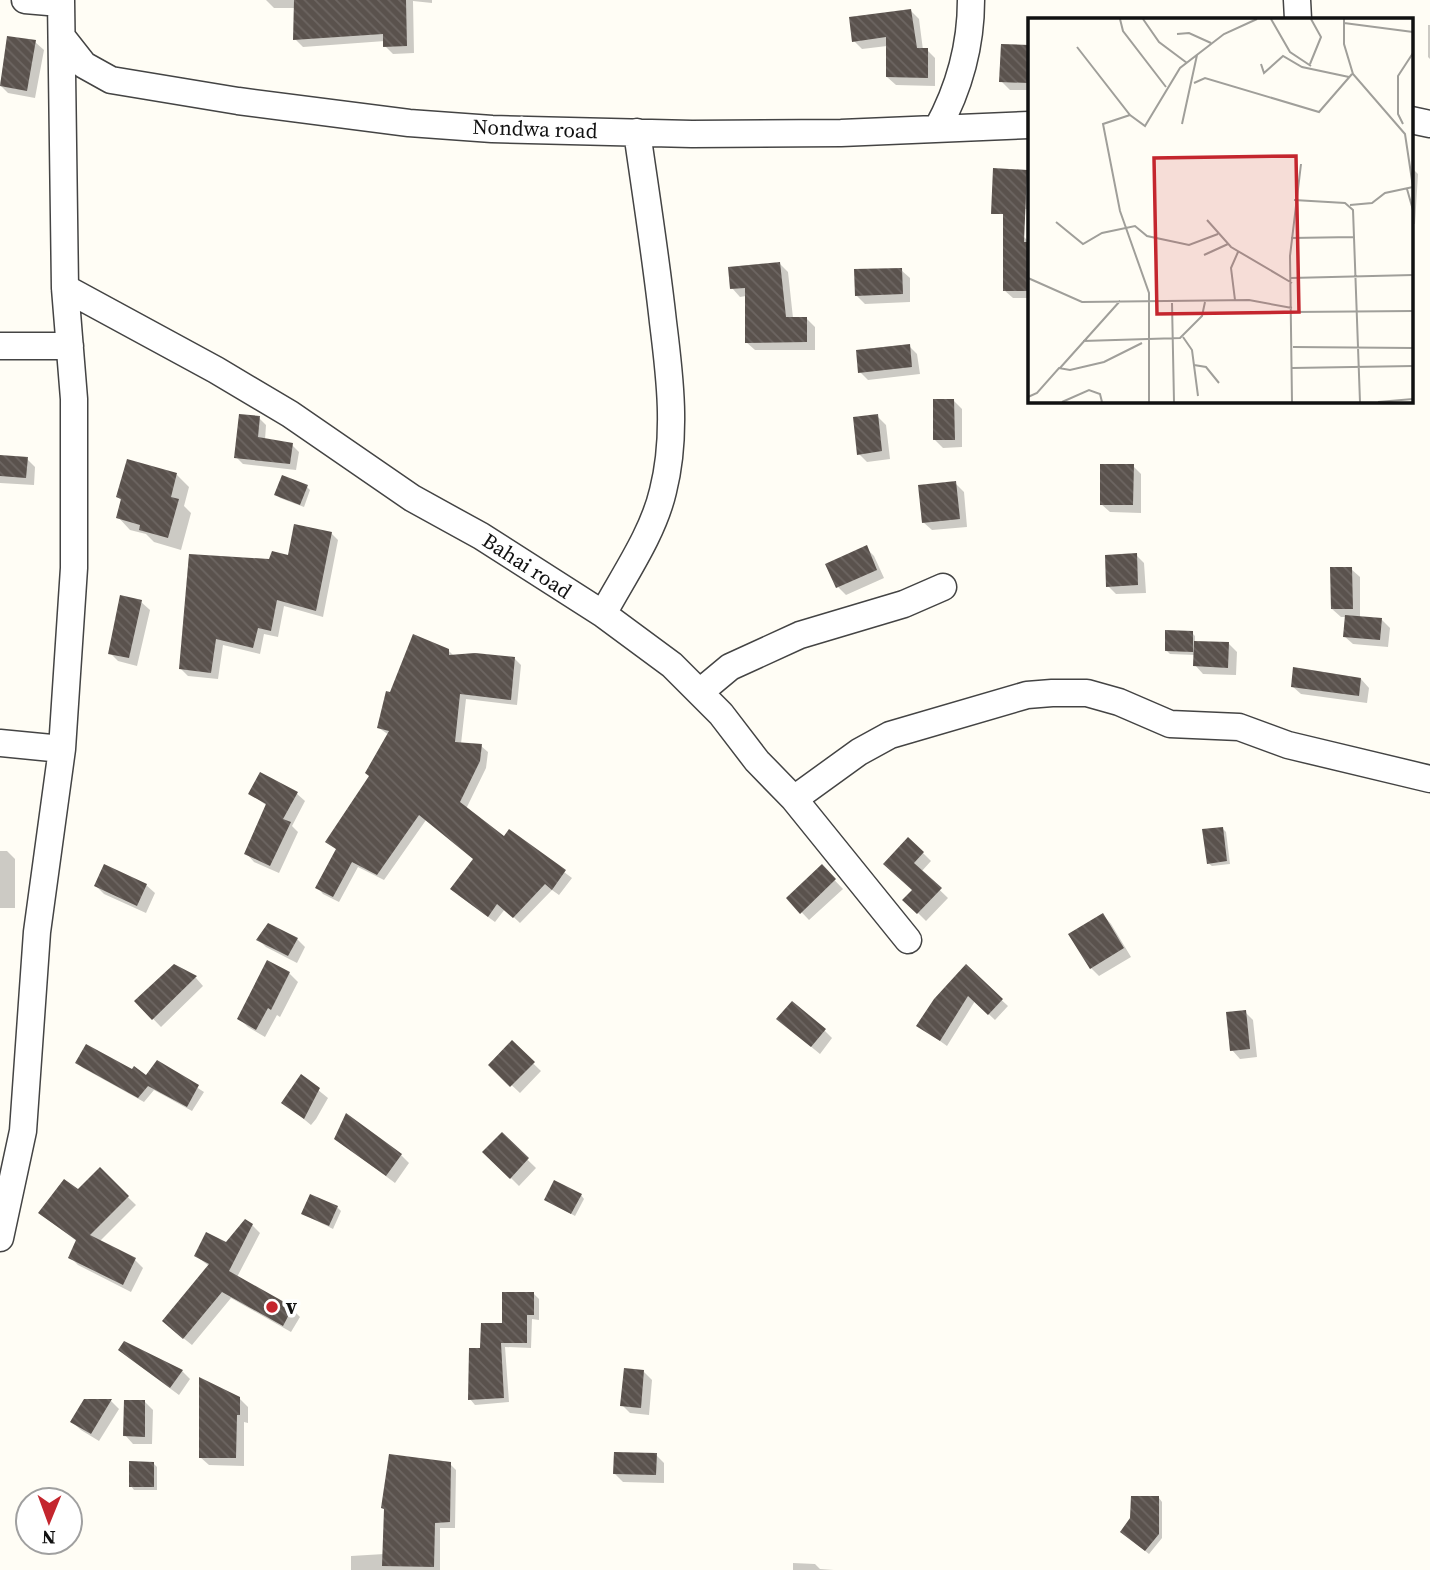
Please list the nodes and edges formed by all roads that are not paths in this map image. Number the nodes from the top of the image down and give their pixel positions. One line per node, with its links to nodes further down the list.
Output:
1 (25, 0): 4 (street)
2 (971, 0): 10 (street)
3 (1297, 0): 5 (street)
4 (61, 1): 6 (street)
5 (1298, 18)
6 (62, 37): 11 (street, Nondwa road); 12 (street)
7 (1412, 120): 8 (street)
8 (1430, 124)
9 (1028, 125): 10 (street, Nondwa road)
10 (937, 129): 11 (street, Nondwa road)
11 (637, 132): 16 (street)
12 (65, 288): 14 (street); 16 (street, Bahai road)
13 (0, 346): 14 (street)
14 (69, 346): 19 (street)
15 (943, 587): 17 (street)
16 (603, 614): 17 (street, Bahai road)
17 (700, 692): 21 (street, Bahai road)
18 (0, 743): 19 (street)
19 (62, 749): 23 (street)
20 (1430, 779): 21 (street)
21 (794, 799): 22 (street, Bahai road)
22 (908, 940)
23 (11, 1131): 24 (street)
24 (0, 1238)

